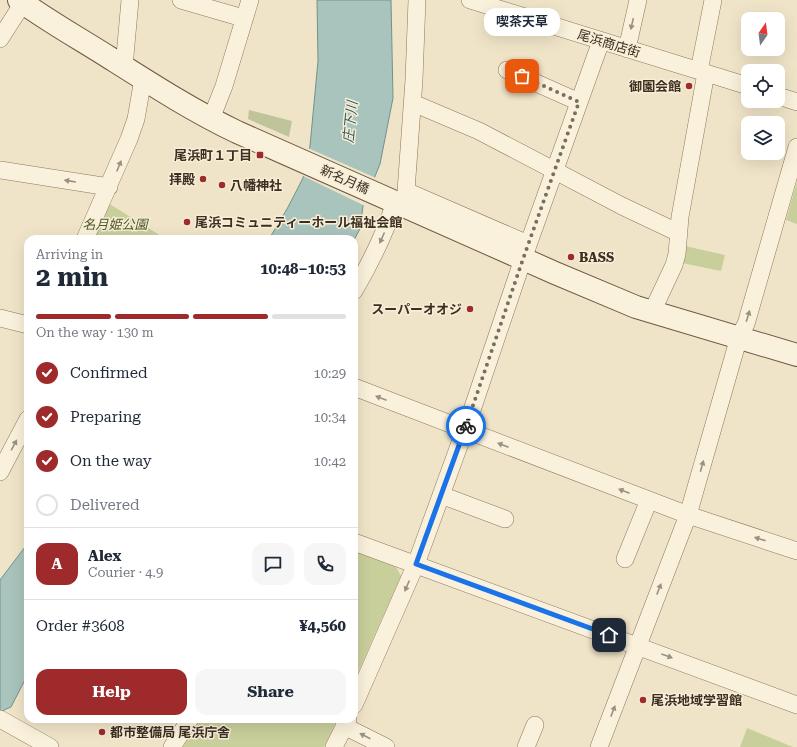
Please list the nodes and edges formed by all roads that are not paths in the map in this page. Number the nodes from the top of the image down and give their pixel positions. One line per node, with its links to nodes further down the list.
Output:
1 (130, 0): 13 (street)
2 (181, 0): 9 (street)
3 (250, 0): 9 (street)
4 (417, 0): 21 (street)
5 (470, 0): 11 (street, 尾浜商店街)
6 (638, 0): 12 (street, one-way to 12)
7 (713, 0): 15 (street)
8 (31, 4): 10 (street); 13 (street, 新名月橋)
9 (243, 18): 22 (street)
10 (0, 39)
11 (602, 41): 12 (street, 尾浜商店街); 19 (street)
12 (627, 49): 15 (street, 尾浜商店街)
13 (124, 67): 16 (street, 新名月橋)
14 (508, 70): 19 (street)
15 (703, 72): 17 (street, 尾浜商店街); 28 (street)
16 (143, 79): 22 (street, 新名月橋); 26 (street, one-way to 16)
17 (741, 84)
18 (785, 98): 20 (street)
19 (579, 102): 25 (street)
20 (797, 102)
21 (413, 103): 25 (street); 30 (street)
22 (211, 119): 27 (street, 新名月橋)
23 (797, 147): 35 (street, one-way to 23)
24 (0, 170): 26 (street, one-way to 24)
25 (554, 171): 28 (street); 30 (street)
26 (109, 187): 29 (street)
27 (391, 200): 30 (street, 新名月橋); 31 (street, one-way to 31)
28 (679, 233): 32 (street)
29 (86, 235)
30 (526, 251): 32 (street, 新名月橋); 39 (street)
31 (358, 284)
32 (652, 312): 35 (street, 新名月橋)
33 (0, 318): 34 (street)
34 (24, 324)
35 (739, 337): 36 (street, 新名月橋); 43 (street, one-way to 35)
36 (797, 355)
37 (358, 389): 39 (street, one-way to 37)
38 (24, 427): 40 (street, one-way to 38)
39 (465, 430): 41 (street); 42 (street, one-way to 39)
40 (0, 472)
41 (441, 494): 44 (street); 48 (street)
42 (649, 500): 43 (street); 47 (street)
43 (688, 515): 46 (street, one-way to 43); 49 (street, one-way to 43)
44 (505, 519)
45 (358, 543): 48 (street)
46 (797, 551)
47 (626, 558)
48 (416, 564): 49 (street); 50 (street, one-way to 50)
49 (638, 646): 51 (street, one-way to 51); 62 (street, one-way to 49)
50 (358, 696)
51 (797, 705)
52 (1, 720): 57 (street)
53 (187, 723): 58 (street)
54 (346, 723): 59 (street)
55 (348, 723): 60 (street, one-way to 55)
56 (535, 725): 61 (street)
57 (50, 747)
58 (172, 747)
59 (334, 747)
60 (386, 747)
61 (526, 747)
62 (599, 747)

